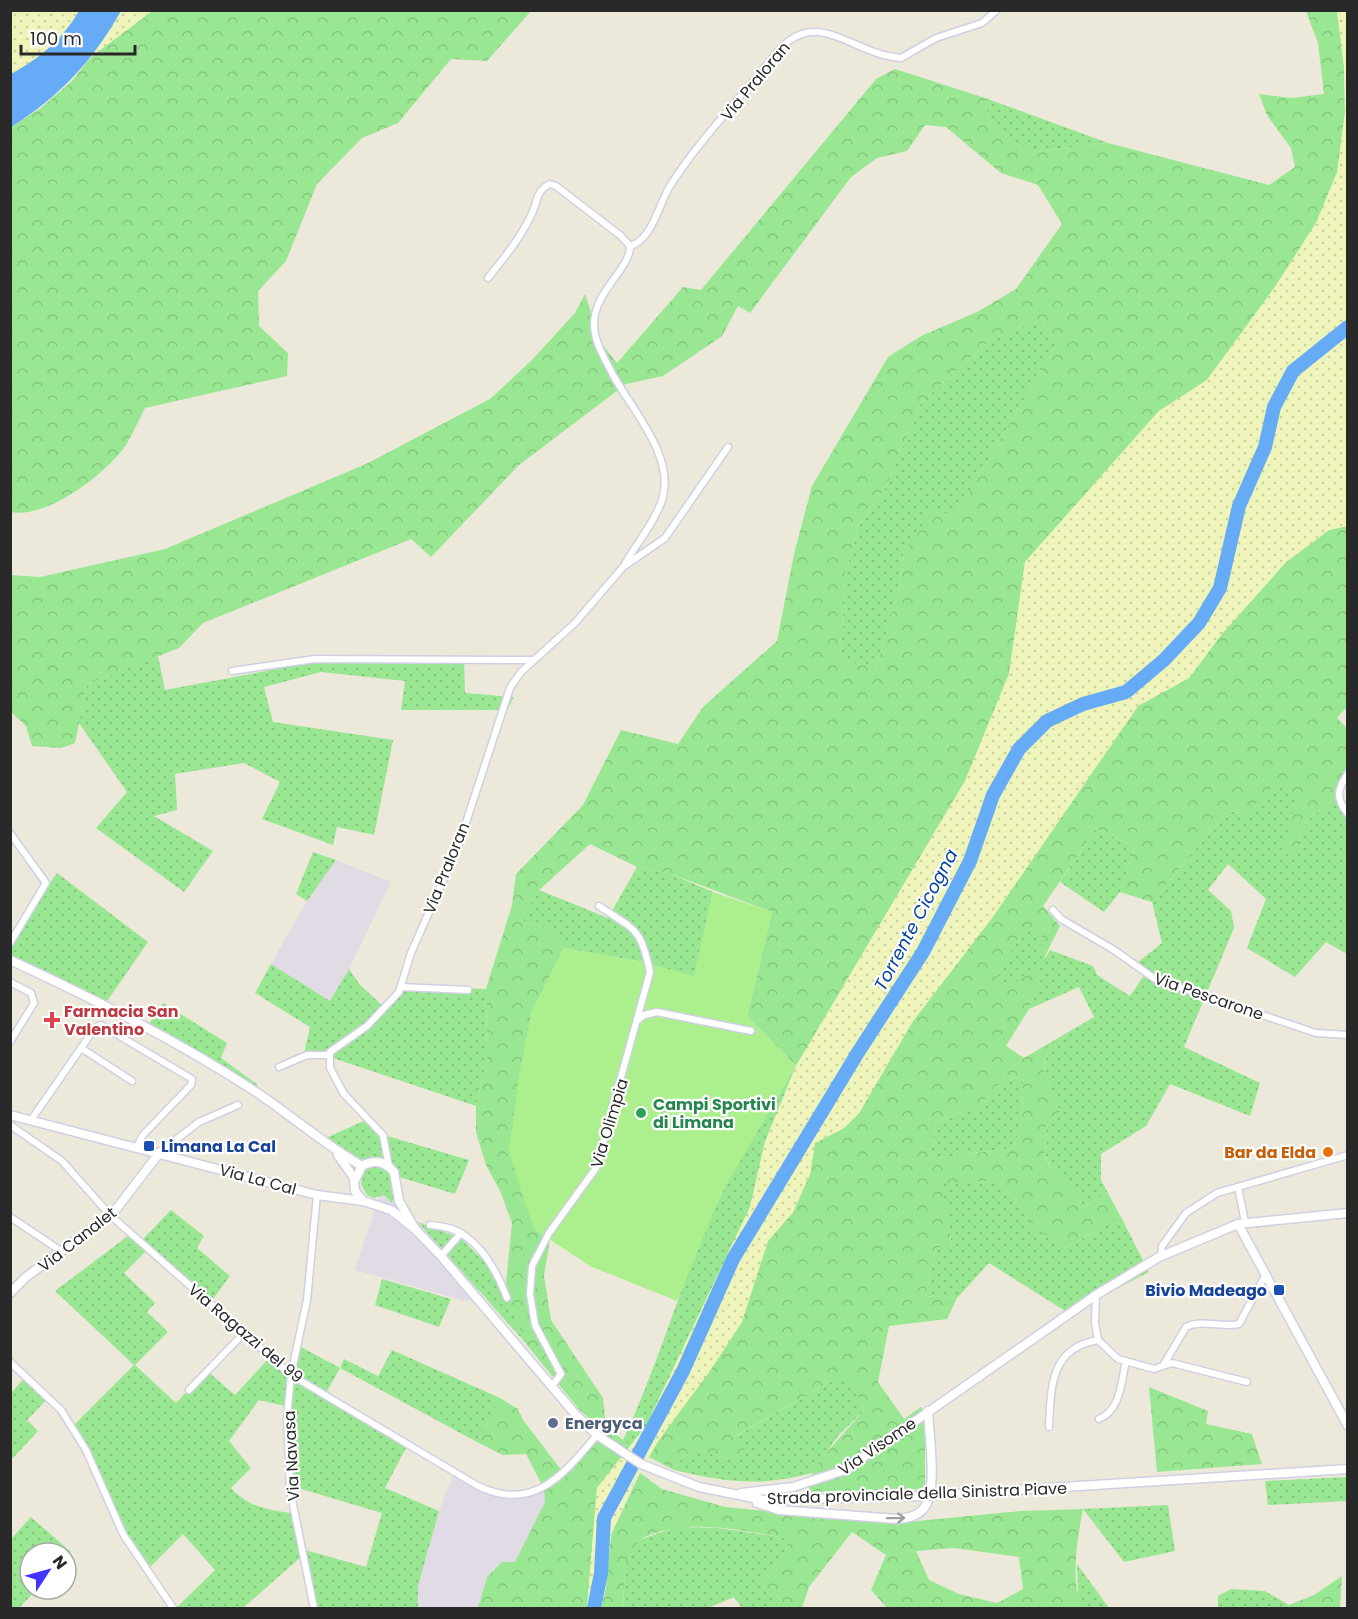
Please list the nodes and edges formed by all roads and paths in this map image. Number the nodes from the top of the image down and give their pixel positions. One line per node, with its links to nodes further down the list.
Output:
1 (997, 10): 2 (street, Via Praloran)
2 (630, 246): 3 (street); 5 (street, Via Praloran)
3 (488, 278)
4 (728, 447): 5 (street, Via Praloran)
5 (623, 567): 6 (street, Via Praloran)
6 (534, 660): 7 (street); 16 (street, Via Praloran)
7 (231, 671)
8 (1347, 773): 9 (street)
9 (1347, 814)
10 (10, 833): 13 (street)
11 (599, 906): 18 (street)
12 (1053, 910): 20 (street, Via Pescarone)
13 (10, 943)
14 (10, 960): 32 (street)
15 (10, 982): 21 (street)
16 (401, 987): 17 (street); 23 (street, Via Praloran)
17 (468, 990)
18 (638, 1020): 19 (street); 66 (street, Via Olimpia)
19 (751, 1031)
20 (1347, 1035)
21 (10, 1042)
22 (81, 1048): 25 (street); 28 (street); 31 (street)
23 (329, 1055): 24 (street); 30 (street)
24 (279, 1067)
25 (132, 1081)
26 (238, 1105): 33 (street)
27 (10, 1115): 28 (street, Via La Cal)
28 (31, 1120): 31 (street, Via La Cal)
29 (10, 1125): 46 (street, Via Ragazzi del 99)
30 (385, 1143): 35 (street); 37 (street)
31 (138, 1147): 33 (street, Via La Cal)
32 (334, 1150): 36 (street); 38 (street)
33 (160, 1152): 41 (street, Via La Cal); 46 (street, Via Canalet)
34 (1347, 1155): 39 (street)
35 (373, 1161): 36 (street); 37 (street)
36 (362, 1166): 38 (street)
37 (389, 1167): 40 (street)
38 (354, 1182): 42 (street); 43 (street)
39 (1238, 1187): 48 (street); 54 (street)
40 (396, 1190): 44 (street); 50 (street)
41 (317, 1195): 42 (street, Via La Cal); 64 (street, Via Navasa)
42 (332, 1197): 43 (street, Via La Cal)
43 (363, 1201): 44 (street)
44 (379, 1204): 50 (street)
45 (1347, 1213): 48 (street, Via Visome)
46 (110, 1215): 52 (street, Via Canalet); 59 (street, Via Ragazzi del 99)
47 (10, 1217): 52 (street)
48 (1241, 1223): 54 (street, Via Visome); 55 (street)
49 (430, 1225): 51 (street)
50 (415, 1228): 53 (street, Strada provinciale della Sinistra Piave)
51 (461, 1233): 53 (street); 58 (street)
52 (62, 1251): 56 (street, Via Canalet)
53 (441, 1256): 66 (street, Strada provinciale della Sinistra Piave)
54 (1161, 1256): 57 (street, Via Visome)
55 (1266, 1276): 63 (street); 70 (street)
56 (10, 1293)
57 (1096, 1295): 60 (street); 68 (street, Via Visome)
58 (507, 1298)
59 (244, 1333): 64 (street, Via Ragazzi del 99); 67 (street)
60 (1098, 1340): 62 (street); 71 (street)
61 (10, 1362): 75 (street)
62 (1126, 1362): 63 (street); 69 (street)
63 (1164, 1364): 65 (street)
64 (291, 1375): 72 (street, Via Ragazzi del 99); 76 (street, Via Navasa)
65 (1247, 1382)
66 (552, 1386): 72 (street, Strada provinciale della Sinistra Piave)
67 (189, 1390)
68 (928, 1411): 74 (street, Via Visome); 74 (street, Via Visome, one-way to 68)
69 (1100, 1419)
70 (1347, 1426)
71 (1049, 1427)
72 (597, 1435): 74 (street, Strada provinciale della Sinistra Piave)
73 (1347, 1469): 74 (street, Strada provinciale della Sinistra Piave, bridge)
74 (729, 1494)
75 (173, 1608)
76 (314, 1608)

